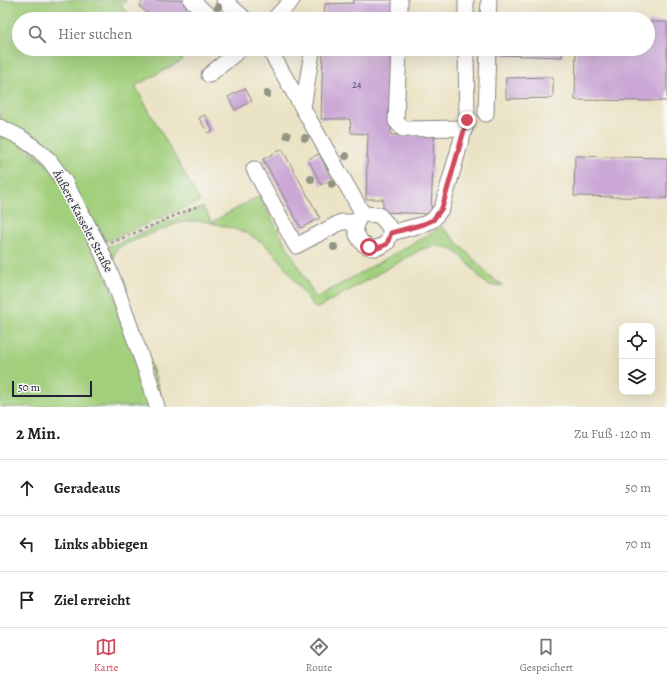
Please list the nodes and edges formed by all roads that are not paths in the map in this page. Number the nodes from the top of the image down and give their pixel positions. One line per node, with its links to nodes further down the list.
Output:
1 (191, 0): 6 (street)
2 (224, 0): 7 (street)
3 (400, 0): 8 (street)
4 (466, 0): 9 (street)
5 (489, 0): 10 (street)
6 (205, 12)
7 (237, 12)
8 (400, 12)
9 (466, 12)
10 (488, 12)
11 (232, 56): 17 (street)
12 (273, 56): 18 (street)
13 (311, 56): 18 (street)
14 (399, 56): 21 (street)
15 (466, 56): 21 (street)
16 (488, 56): 19 (street)
17 (209, 75)
18 (303, 108): 23 (street)
19 (486, 114)
20 (0, 127): 25 (street, Äußere Kasseler Straße)
21 (465, 128): 24 (street)
22 (254, 169): 23 (street)
23 (360, 218): 24 (street); 24 (street)
24 (391, 233)
25 (157, 407)

